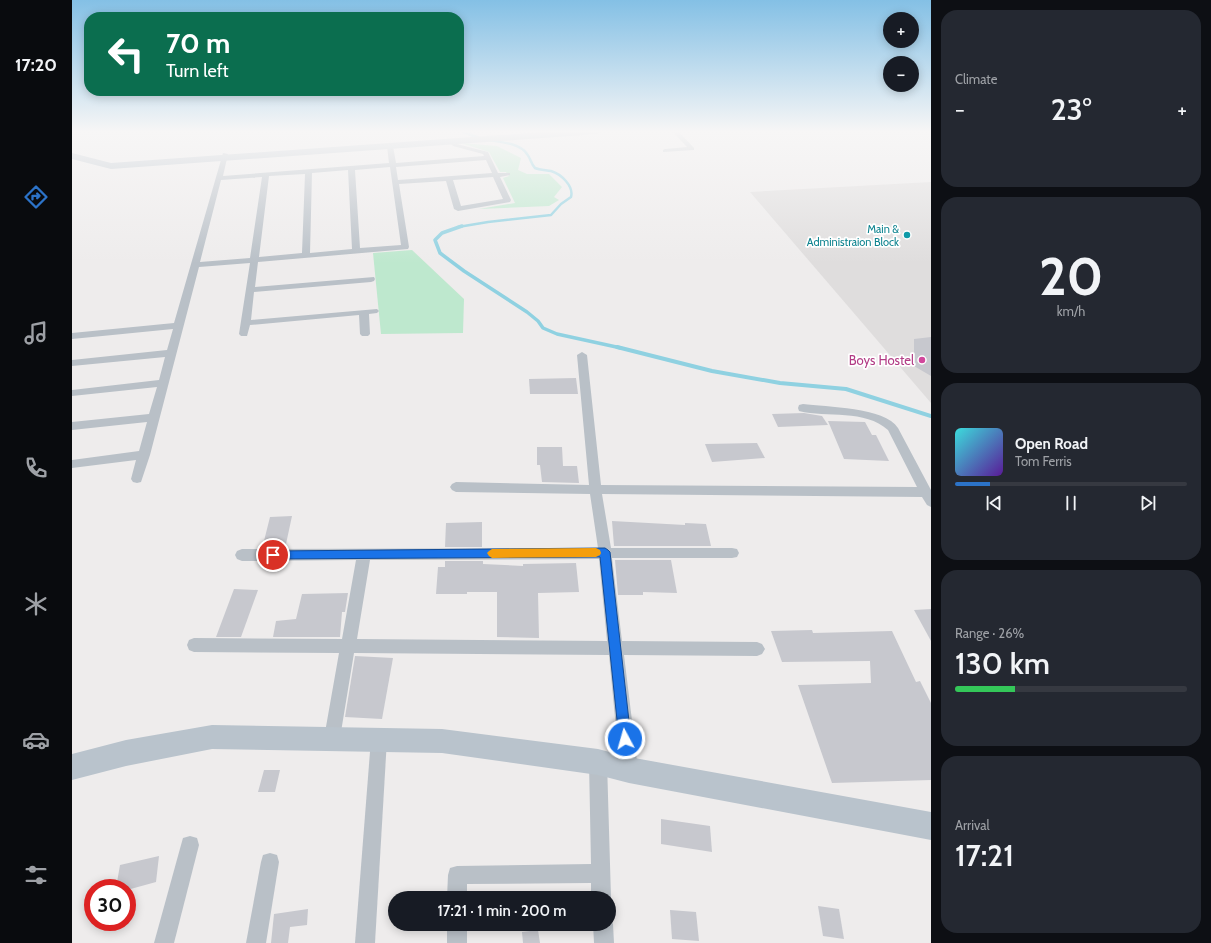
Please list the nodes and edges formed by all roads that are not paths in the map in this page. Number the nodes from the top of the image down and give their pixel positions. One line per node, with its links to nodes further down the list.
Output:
1 (219, 175): 8 (street)
2 (254, 175): 8 (street)
3 (266, 175): 13 (street)
4 (310, 175): 12 (street)
5 (351, 175): 11 (street)
6 (395, 175): 10 (street)
7 (496, 175): 9 (street); 9 (street)
8 (218, 178): 14 (street)
9 (449, 178): 10 (street)
10 (396, 182): 11 (street)
11 (356, 251): 12 (street)
12 (306, 255): 13 (street)
13 (254, 260): 14 (street); 16 (street)
14 (195, 264): 20 (street)
15 (371, 279): 16 (street)
16 (250, 290): 19 (street)
17 (374, 311): 18 (street)
18 (364, 312): 19 (street); 22 (street)
19 (246, 323): 21 (street)
20 (178, 326): 23 (street); 24 (street)
21 (244, 334)
22 (365, 334)
23 (72, 336)
24 (171, 353): 26 (street); 27 (street)
25 (582, 355): 36 (street)
26 (72, 363)
27 (163, 383): 28 (street); 30 (street)
28 (72, 393)
29 (803, 408): 37 (street)
30 (154, 417): 31 (street); 32 (street)
31 (72, 426)
32 (144, 455): 33 (street); 34 (street)
33 (72, 464)
34 (137, 479)
35 (456, 487): 36 (street)
36 (595, 488): 37 (street); 38 (street)
37 (928, 497)
38 (605, 552): 39 (street); 40 (street); 44 (street)
39 (732, 553)
40 (364, 554): 41 (street); 43 (street)
41 (242, 555)
42 (194, 644): 43 (street)
43 (349, 645): 44 (street); 46 (street)
44 (614, 647): 45 (street); 50 (street)
45 (757, 649)
46 (332, 738): 47 (street); 49 (street)
47 (379, 739): 48 (street); 61 (street)
48 (598, 762): 50 (street); 54 (street)
49 (72, 767)
50 (629, 770): 51 (street)
51 (931, 826)
52 (190, 845): 59 (street)
53 (270, 862): 60 (street)
54 (600, 873): 55 (street); 56 (street)
55 (457, 891)
56 (601, 891)
57 (457, 931): 62 (street)
58 (603, 931): 63 (street)
59 (164, 943)
60 (256, 943)
61 (365, 943)
62 (457, 943)
63 (604, 943)

